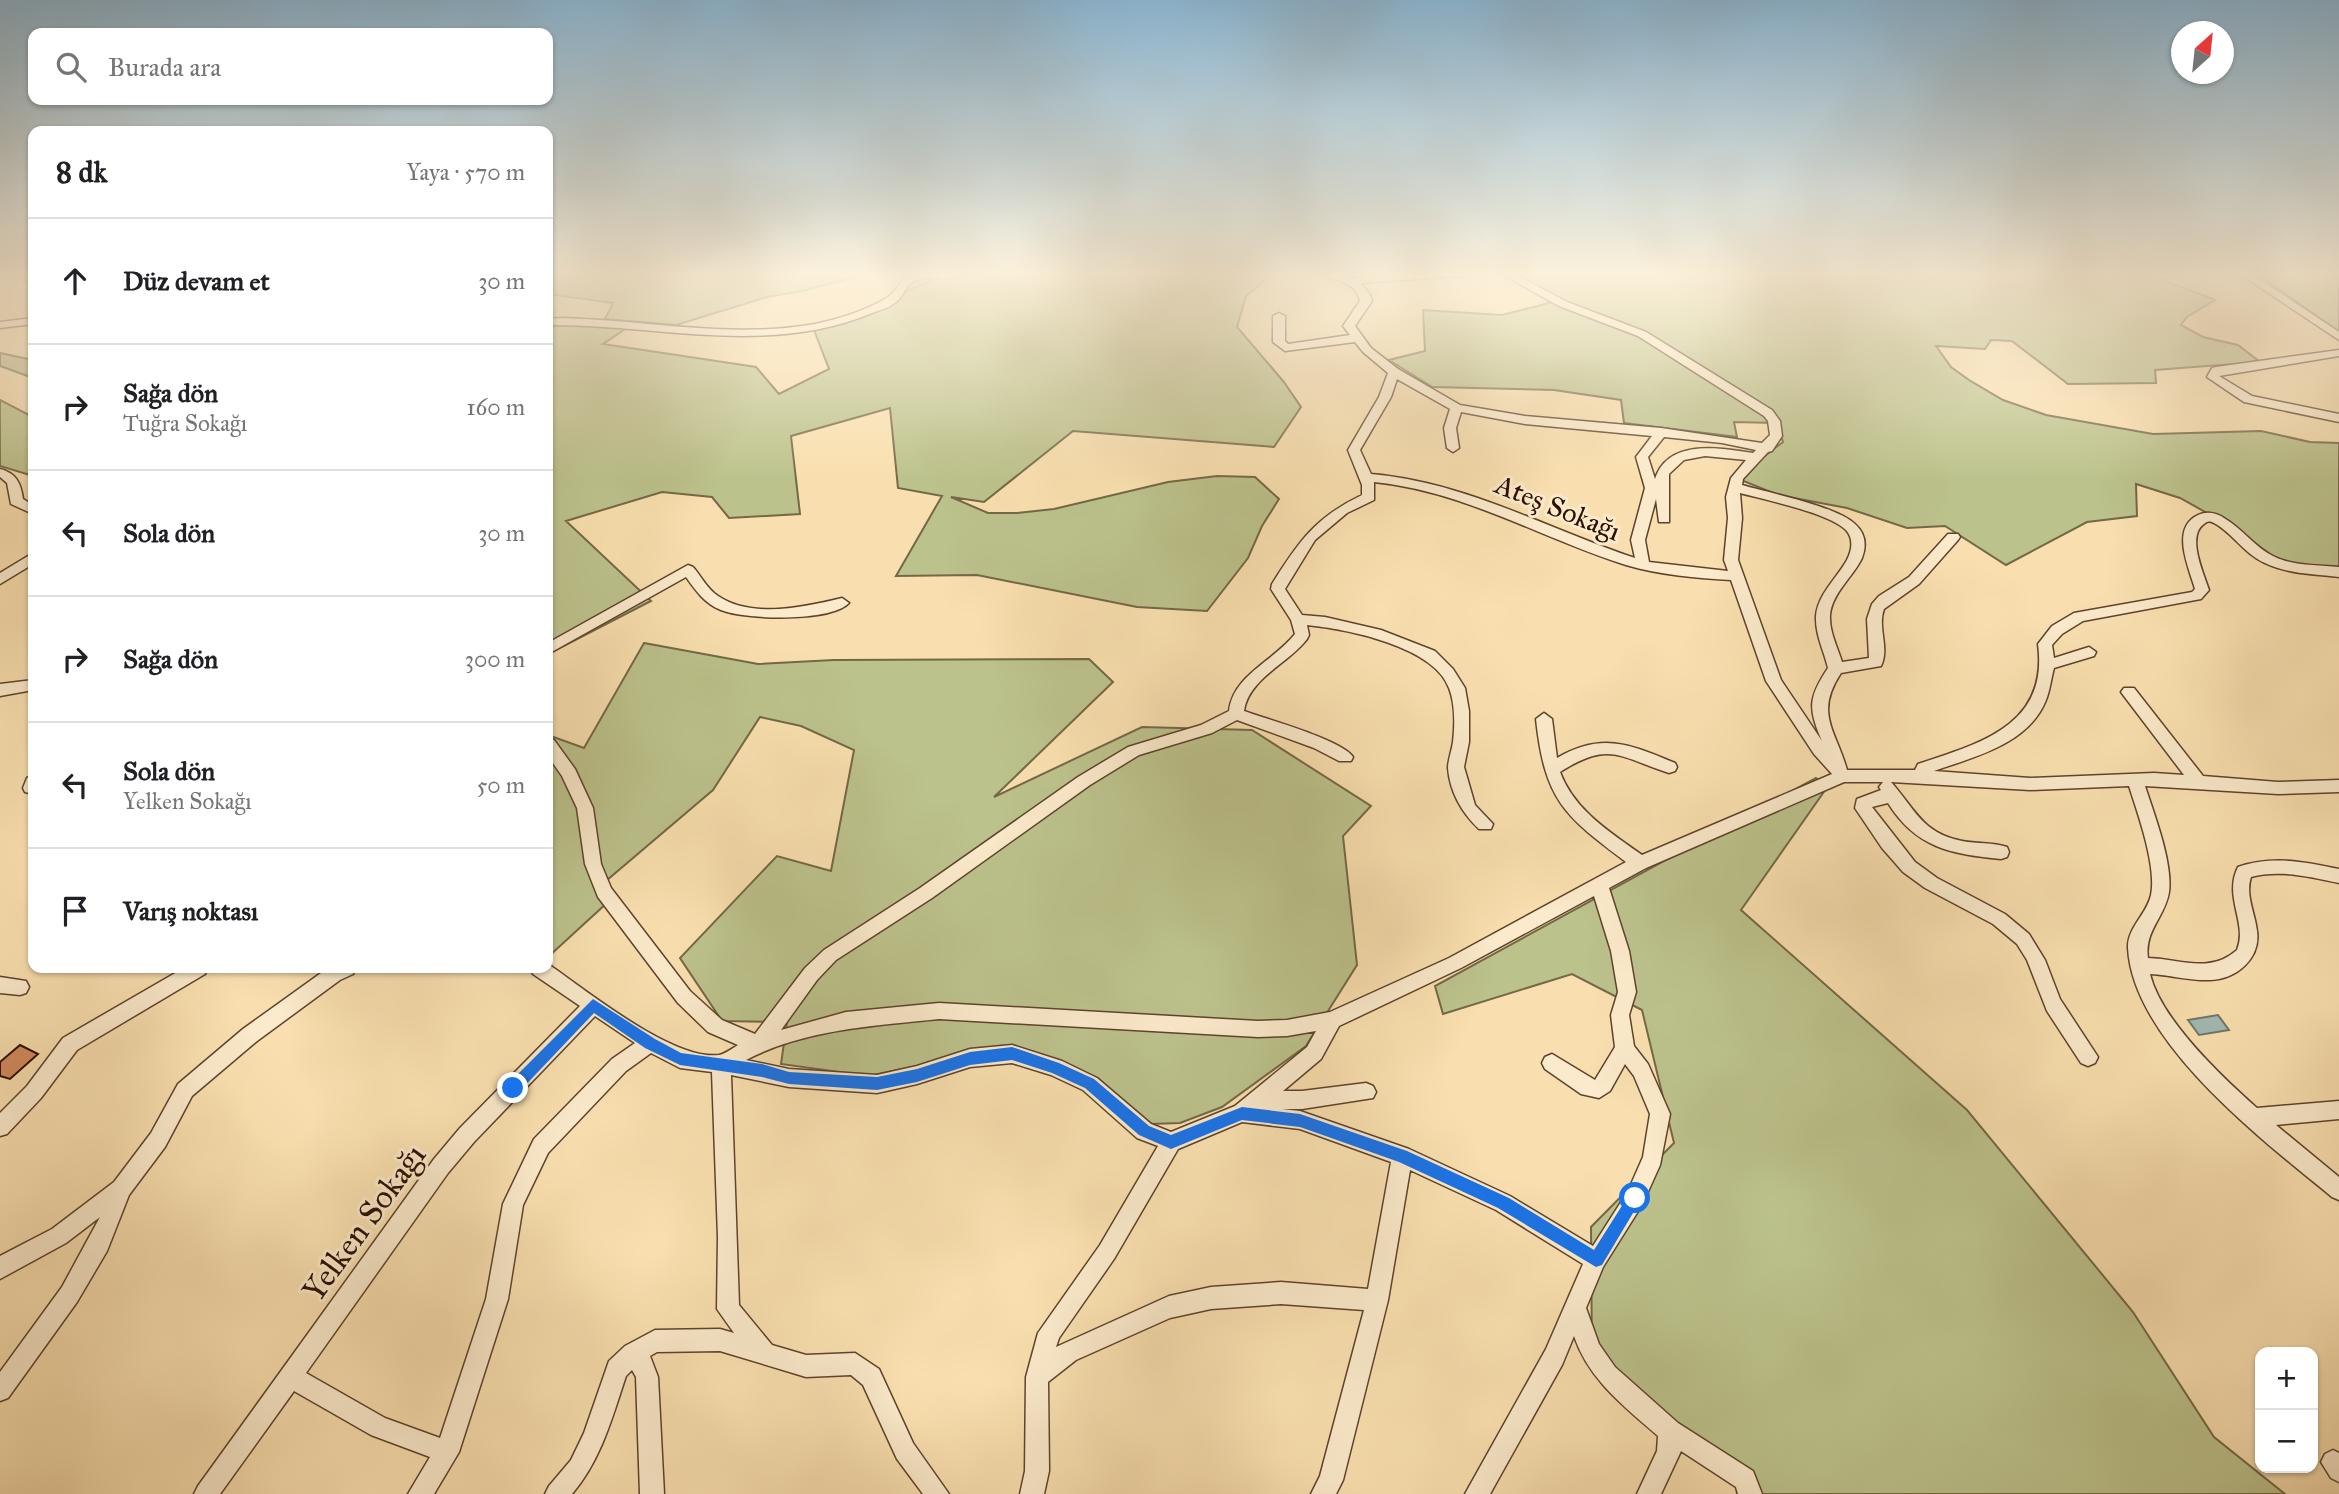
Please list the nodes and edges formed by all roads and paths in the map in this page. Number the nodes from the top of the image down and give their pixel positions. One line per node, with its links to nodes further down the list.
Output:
1 (1279, 342): 2 (street)
2 (1330, 342)
3 (1360, 342): 6 (street)
4 (1654, 342): 11 (street)
5 (2339, 353): 8 (street)
6 (1394, 372): 7 (street); 13 (street)
7 (1456, 408): 9 (street); 10 (street)
8 (2339, 418)
9 (1661, 432): 11 (street); 19 (street)
10 (1453, 448)
11 (1762, 453): 14 (street); 16 (street)
12 (0, 472): 15 (street)
13 (1365, 477): 19 (street, Ateş Sokağı); 24 (street)
14 (1735, 487): 21 (street); 28 (street)
15 (28, 507)
16 (1664, 519)
17 (1953, 537): 28 (street)
18 (28, 561): 22 (street)
19 (1643, 565): 21 (street, Ateş Sokağı)
20 (2339, 572): 27 (street)
21 (1735, 576): 38 (street)
22 (0, 579)
23 (842, 603): 25 (street)
24 (1298, 619): 32 (street); 45 (street)
25 (553, 646)
26 (2089, 652): 27 (street)
27 (2048, 665): 40 (street)
28 (1836, 668): 38 (street)
29 (28, 686): 30 (street)
30 (0, 690)
31 (2129, 692): 42 (street)
32 (1236, 714): 35 (street); 59 (street)
33 (1544, 719): 37 (street)
34 (553, 751): 59 (street)
35 (1345, 757)
36 (1669, 767): 37 (street)
37 (1551, 770): 47 (street)
38 (1841, 772): 39 (street); 47 (street)
39 (1880, 776): 40 (street); 44 (street)
40 (1920, 776): 41 (street)
41 (2135, 780): 42 (street); 50 (street)
42 (2198, 782): 43 (street)
43 (2339, 786)
44 (1892, 796): 46 (street); 61 (street)
45 (1485, 824)
46 (2001, 852)
47 (1640, 863): 49 (street)
48 (2339, 876): 50 (street)
49 (1600, 887): 57 (street); 60 (street)
50 (2138, 966): 68 (street)
51 (191, 973): 69 (street)
52 (336, 973): 72 (street)
53 (546, 973): 56 (street)
54 (0, 985): 55 (street)
55 (20, 987)
56 (593, 1005): 58 (street); 80 (street, Yelken Sokağı)
57 (1332, 1020): 59 (street); 65 (street)
58 (650, 1044): 63 (street); 84 (street)
59 (759, 1044): 63 (street)
60 (1625, 1049): 62 (street); 74 (street)
61 (2088, 1056)
62 (1552, 1063)
63 (721, 1064): 70 (street); 78 (street)
64 (1366, 1092): 65 (street)
65 (1259, 1099): 67 (street)
66 (2339, 1110): 68 (street)
67 (1242, 1114): 70 (street); 71 (street)
68 (2254, 1118): 73 (street)
69 (3, 1119)
70 (1171, 1142): 81 (street)
71 (1402, 1156): 74 (street); 76 (street)
72 (121, 1189): 75 (street); 82 (street)
73 (2339, 1190)
74 (1596, 1260): 77 (street)
75 (0, 1268)
76 (1377, 1300): 81 (street); 91 (street)
77 (1576, 1310): 83 (street); 92 (street)
78 (765, 1353): 79 (street); 89 (street)
79 (633, 1354): 87 (street); 88 (street)
80 (290, 1376): 84 (street); 85 (street, Yelken Sokağı)
81 (1037, 1377): 90 (street)
82 (0, 1390)
83 (1670, 1431): 93 (street); 94 (street)
84 (447, 1452): 86 (street)
85 (206, 1494)
86 (420, 1494)
87 (557, 1494)
88 (652, 1494)
89 (937, 1494)
90 (1032, 1494)
91 (1323, 1494)
92 (1477, 1494)
93 (1649, 1494)
94 (1750, 1494)

